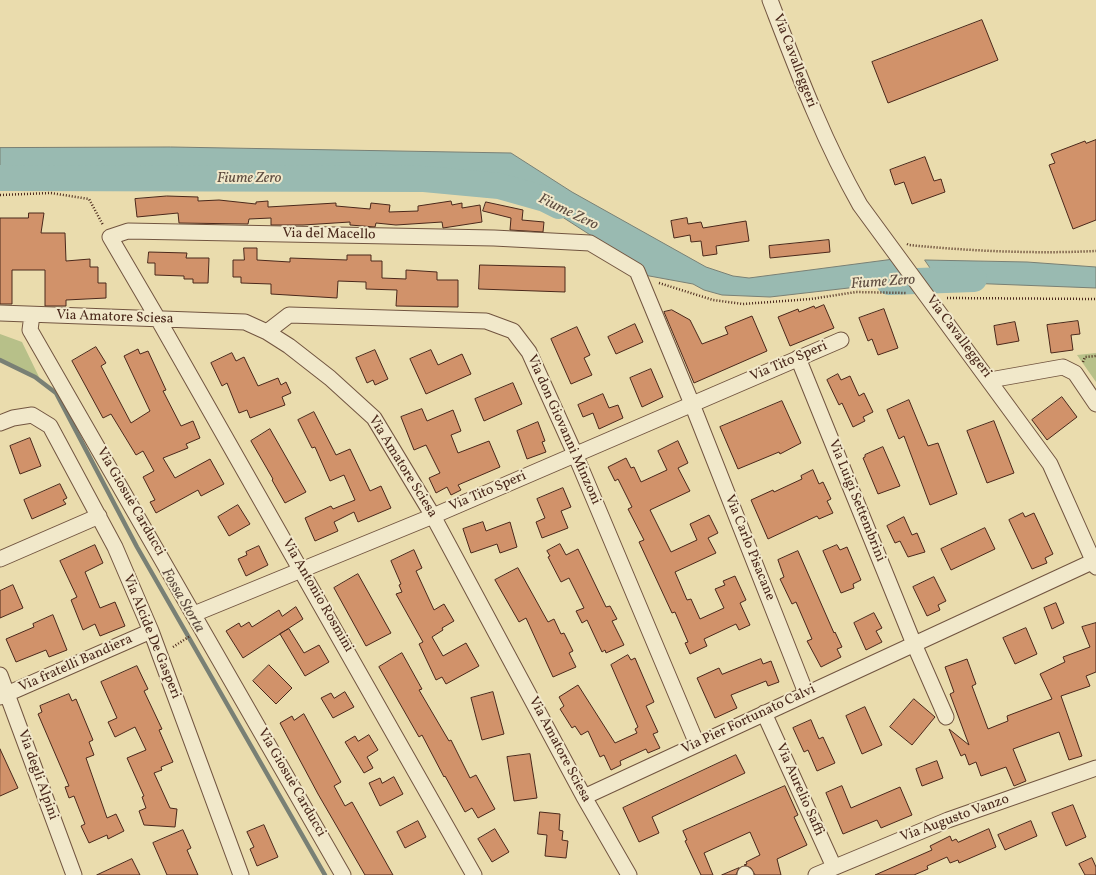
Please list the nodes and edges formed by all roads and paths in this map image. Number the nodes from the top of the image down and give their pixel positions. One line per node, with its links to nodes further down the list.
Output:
1 (770, 0): 7 (street, Via Cavalleggeri)
2 (0, 195): 3 (path)
3 (110, 237): 6 (street, Via del Macello); 11 (street)
4 (904, 240): 5 (path)
5 (1096, 251)
6 (637, 271): 7 (path); 16 (street)
7 (925, 293): 8 (path); 15 (street, Via Cavalleggeri)
8 (1096, 299)
9 (0, 313): 10 (street, Via Amatore Sciesa)
10 (32, 315): 11 (street, Via Amatore Sciesa); 25 (street, Via Giosuè Carducci)
11 (158, 318): 12 (street, Via Amatore Sciesa); 24 (street, Via Antonio Rosmini)
12 (267, 332): 19 (street, Via don Giovanni Minzoni); 21 (street, Via Amatore Sciesa)
13 (841, 340): 14 (street, Via Tito Speri)
14 (798, 358): 16 (street, Via Tito Speri); 28 (street, Via Luigi Settembrini)
15 (990, 380): 17 (street); 23 (street, Via Cavalleggeri)
16 (692, 404): 19 (street, Via Tito Speri); 31 (street, Via Carlo Pisacane)
17 (1096, 404)
18 (0, 423): 20 (street, Via Alcide De Gasperi)
19 (576, 454): 21 (street, Via Tito Speri); 35 (street, Via don Giovanni Minzoni)
20 (99, 516): 22 (street); 26 (street, Via Alcide De Gasperi)
21 (433, 516): 24 (street, Via Tito Speri); 37 (street, Via Amatore Sciesa)
22 (0, 559)
23 (1095, 564): 28 (street, Via Pier Fortunato Calvi)
24 (301, 569): 25 (street, Via Tito Speri); 43 (street, Via Antonio Rosmini)
25 (194, 614): 42 (street, Via Giosuè Carducci)
26 (152, 631): 32 (street, Via fratelli Bandiera); 41 (street, Via Alcide De Gasperi)
27 (194, 634): 29 (path)
28 (914, 644): 31 (street, Via Pier Fortunato Calvi); 34 (street)
29 (177, 646)
30 (0, 675): 32 (street, Via degli Alpini)
31 (806, 693): 33 (street, Via Pier Fortunato Calvi)
32 (4, 696): 40 (street, Via degli Alpini)
33 (764, 713): 35 (street, Via Pier Fortunato Calvi); 38 (street, Via Aurelio Saffi)
34 (946, 717)
35 (698, 744): 37 (street, Via Pier Fortunato Calvi)
36 (1096, 768): 38 (street, Via Augusto Vanzo)
37 (584, 797): 39 (street, Via Amatore Sciesa)
38 (834, 868): 44 (street, Via Augusto Vanzo)
39 (627, 874)
40 (74, 875)
41 (241, 875)
42 (343, 875)
43 (474, 875)
44 (816, 875)

